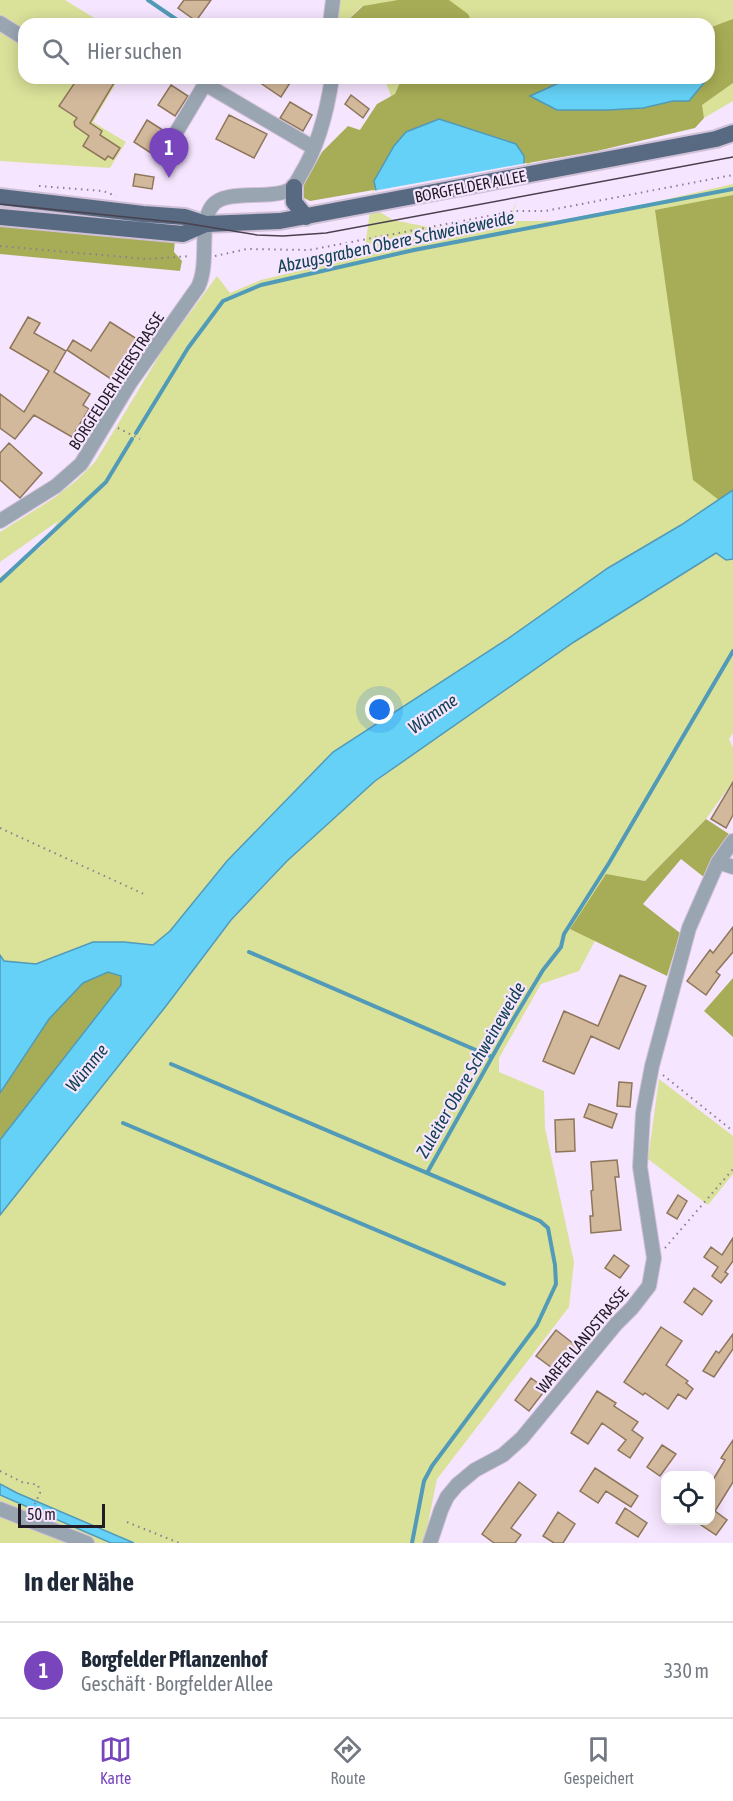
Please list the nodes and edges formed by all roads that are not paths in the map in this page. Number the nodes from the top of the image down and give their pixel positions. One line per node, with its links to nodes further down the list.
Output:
1 (333, 0): 2 (street)
2 (331, 18)
3 (0, 23): 4 (street)
4 (18, 34)
5 (205, 84): 9 (street)
6 (212, 84): 10 (street)
7 (331, 84): 10 (street)
8 (733, 133): 14 (main road, BORGFELDER ALLEE)
9 (171, 141)
10 (314, 148): 11 (street)
11 (294, 187): 14 (main road); 15 (street)
12 (0, 197): 15 (main road, BORGFELDER ALLEE)
13 (0, 217): 15 (main road, BORGFELDER ALLEE)
14 (306, 217): 15 (main road, BORGFELDER ALLEE)
15 (206, 224): 16 (street, BORGFELDER HEERSTRASSE)
16 (0, 520)
17 (733, 841): 18 (street, WARFER LANDSTRASSE)
18 (718, 862): 19 (street); 22 (street, WARFER LANDSTRASSE)
19 (733, 867)
20 (0, 1509): 21 (street)
21 (87, 1543)
22 (430, 1543)

